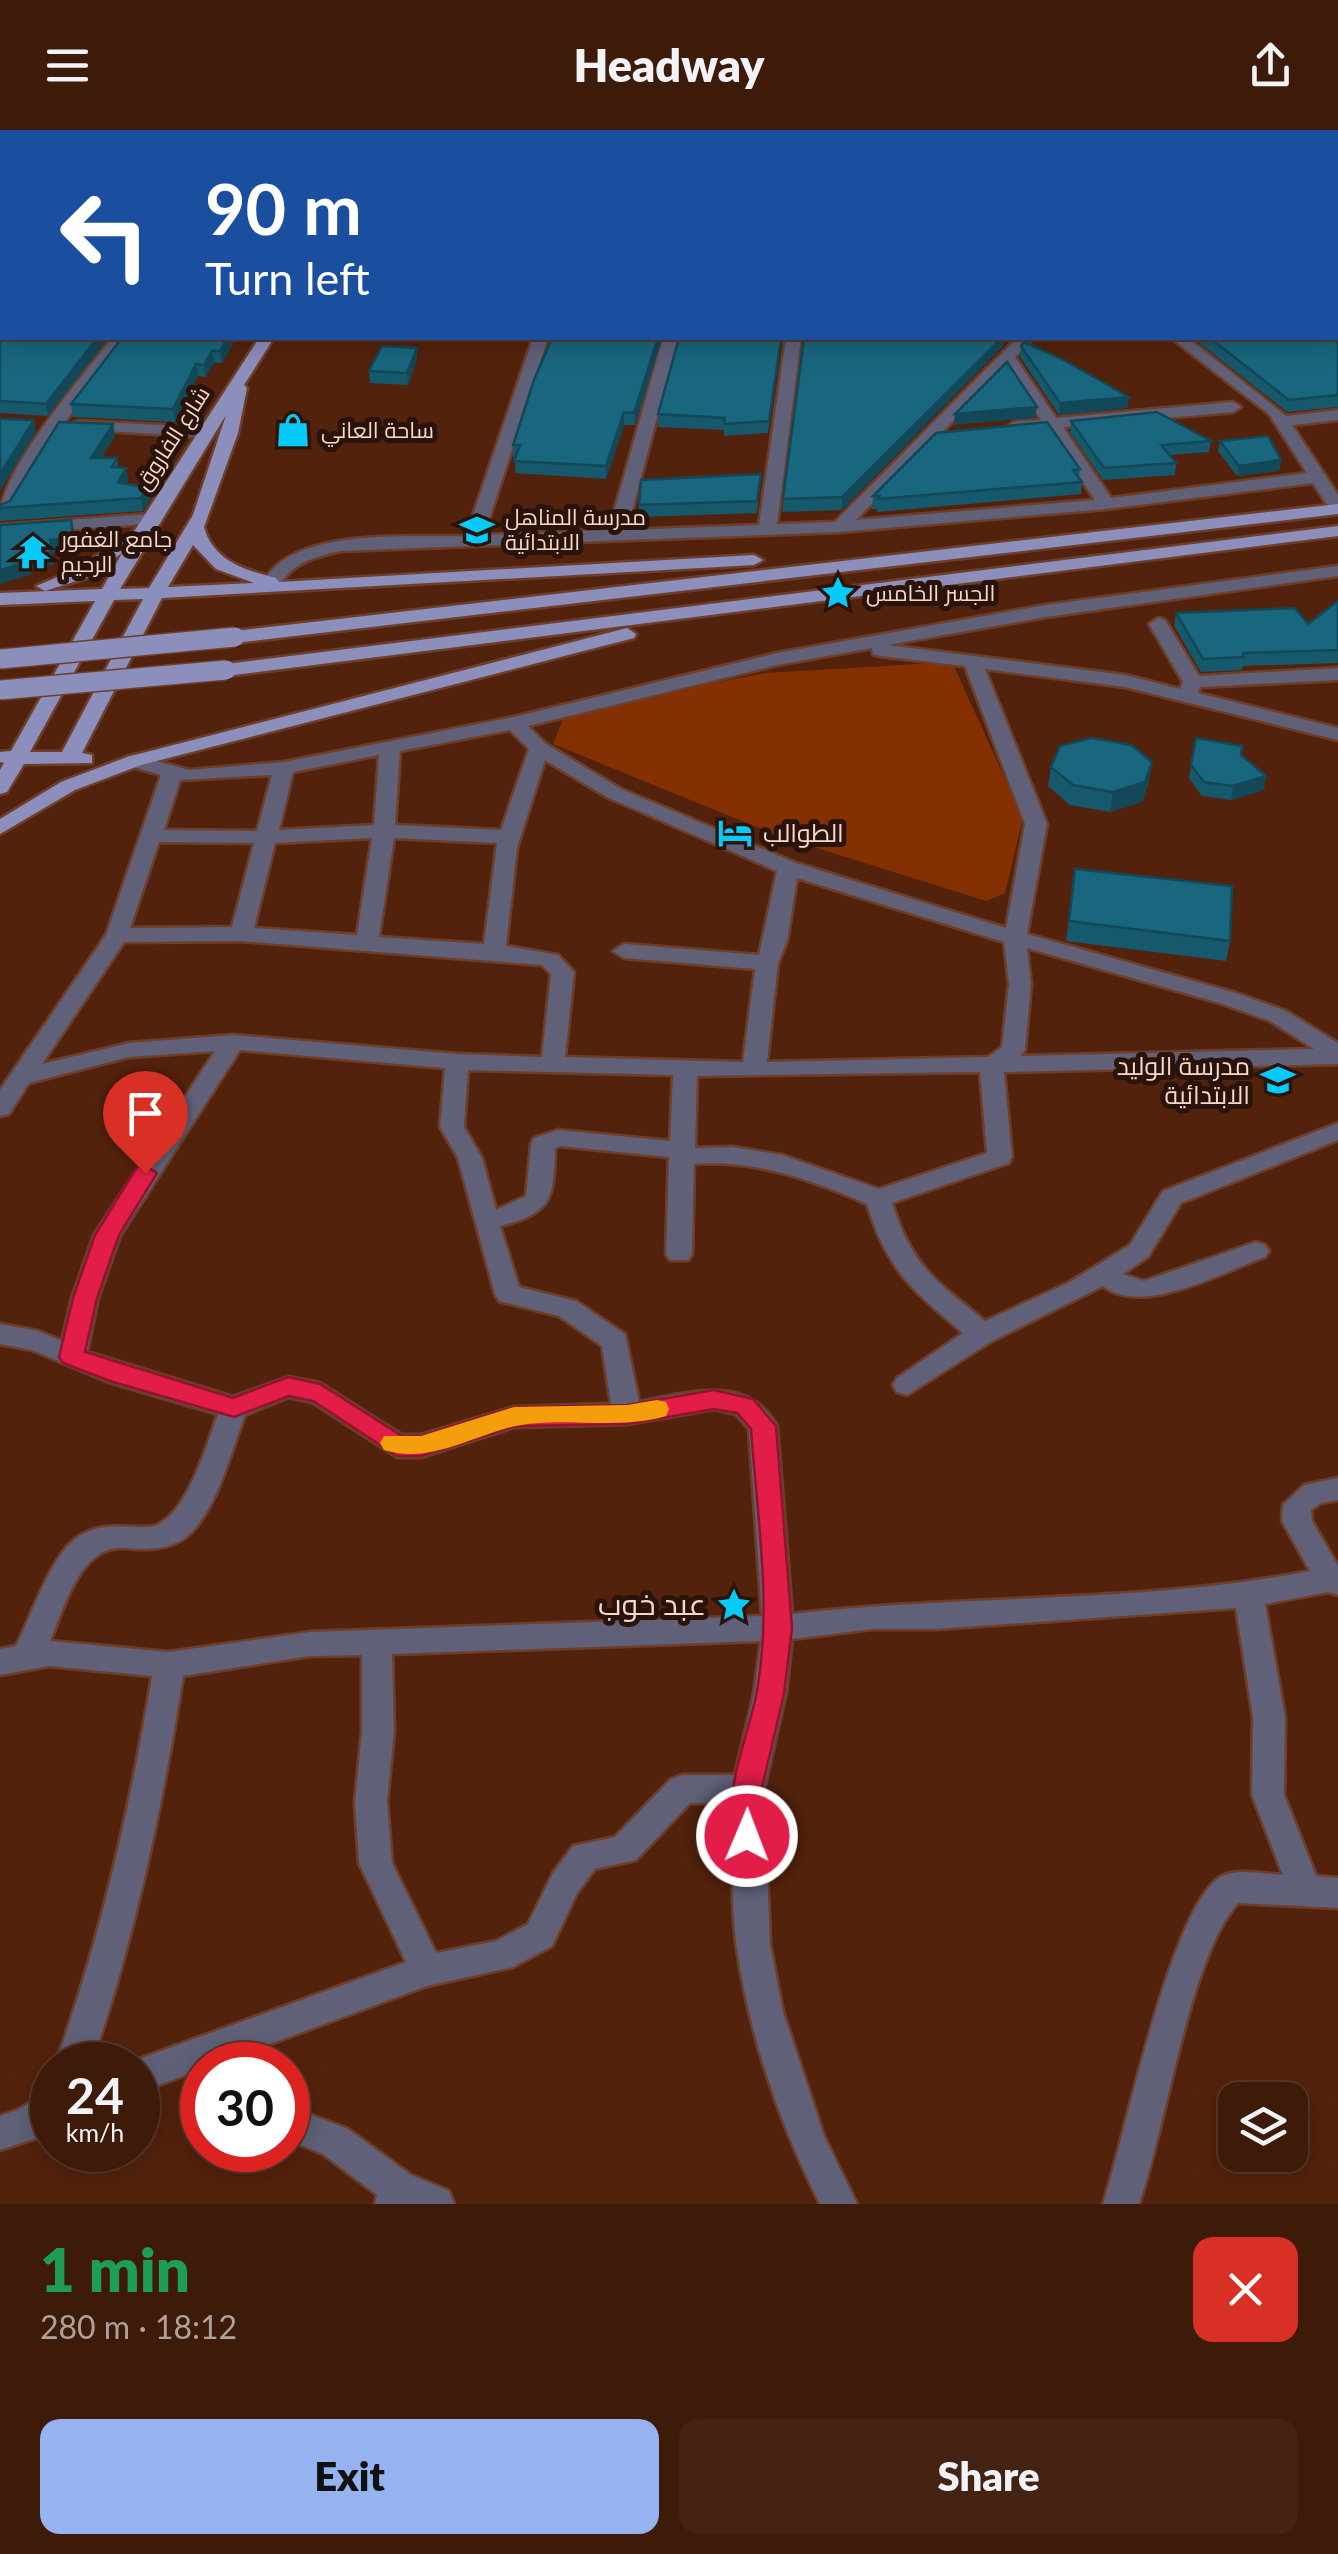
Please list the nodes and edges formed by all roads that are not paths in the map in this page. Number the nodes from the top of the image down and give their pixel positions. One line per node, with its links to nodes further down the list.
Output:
1 (118, 340): 14 (street)
2 (265, 340): 9 (main road, شارع الفاروق)
3 (539, 340): 30 (street)
4 (669, 340): 29 (street)
5 (793, 340): 27 (street)
6 (1023, 340): 8 (street)
7 (1182, 340): 12 (street)
8 (1006, 356): 13 (street); 18 (street)
9 (242, 377): 16 (main road, شارع الفاروق); 24 (main road, شارع الفاروق)
10 (1234, 407): 13 (street)
11 (1338, 415): 12 (street)
12 (1283, 420): 19 (street)
13 (1055, 423): 15 (street); 20 (street)
14 (45, 424): 16 (street); 22 (street)
15 (1000, 429)
16 (204, 432): 23 (main road, شارع الفاروق)
17 (964, 433): 18 (street)
18 (928, 437): 25 (street)
19 (1319, 476): 20 (street); 21 (street)
20 (1106, 504): 25 (street)
21 (1338, 508): 31 (main road)
22 (0, 512)
23 (147, 524): 26 (street); 35 (main road, شارع الفاروق); 37 (main road)
24 (195, 527): 33 (main road); 36 (main road, شارع الفاروق)
25 (840, 527): 27 (street)
26 (0, 530)
27 (767, 531): 29 (street)
28 (1338, 531): 38 (main road)
29 (616, 536): 30 (street)
30 (473, 542): 33 (street)
31 (946, 552): 34 (main road); 41 (main road, bridge)
32 (1338, 570): 40 (street)
33 (272, 583): 34 (main road)
34 (304, 587): 36 (main road)
35 (109, 592): 36 (main road); 37 (main road); 50 (main road, شارع الفاروق)
36 (156, 592): 51 (main road, شارع الفاروق)
37 (0, 597)
38 (721, 608): 45 (main road, bridge); 52 (main road)
39 (1158, 624): 44 (street)
40 (850, 647): 42 (street); 46 (street)
41 (0, 659)
42 (972, 660): 44 (street); 64 (street)
43 (1338, 674): 44 (street)
44 (1190, 688): 47 (street)
45 (0, 690)
46 (514, 723): 48 (street); 49 (street)
47 (1338, 734)
48 (539, 748): 60 (street); 61 (street)
49 (390, 749): 53 (street); 57 (street)
50 (10, 757): 51 (main road); 55 (main road, شارع الفاروق)
51 (69, 759): 52 (main road)
52 (134, 761): 54 (street); 56 (main road)
53 (284, 768): 54 (street); 59 (street)
54 (172, 774): 58 (street)
55 (0, 788)
56 (0, 828)
57 (384, 831): 59 (street); 60 (street); 65 (street)
58 (154, 836): 59 (street); 62 (street)
59 (265, 837): 63 (street)
60 (510, 837): 67 (street)
61 (788, 868): 64 (street); 68 (street)
62 (118, 934): 63 (street); 76 (street)
63 (241, 934): 65 (street)
64 (1015, 938): 70 (street); 73 (street)
65 (368, 942): 67 (street)
66 (624, 951): 68 (street)
67 (494, 952): 72 (street)
68 (766, 963): 75 (street)
69 (234, 1042): 71 (street); 76 (street); 86 (street)
70 (1338, 1055): 73 (street)
71 (457, 1062): 72 (street); 80 (street)
72 (553, 1063): 74 (street)
73 (992, 1066): 75 (street); 79 (street)
74 (686, 1068): 75 (street); 78 (street)
75 (754, 1070)
76 (8, 1093)
77 (1338, 1131): 83 (street)
78 (680, 1154): 79 (street); 80 (street); 82 (street)
79 (878, 1198): 85 (street)
80 (486, 1221): 89 (street)
81 (1256, 1251): 83 (street)
82 (679, 1254)
83 (1104, 1273): 85 (street)
84 (0, 1334): 86 (street)
85 (982, 1334): 87 (street)
86 (72, 1357): 88 (street)
87 (908, 1385)
88 (234, 1408): 89 (street); 95 (street)
89 (627, 1414): 93 (street)
90 (1338, 1488): 91 (street)
91 (1335, 1580): 92 (street)
92 (1249, 1595): 93 (street); 98 (street)
93 (778, 1628): 94 (street); 97 (street)
94 (377, 1641): 96 (street); 99 (street)
95 (12, 1661): 96 (street)
96 (169, 1665): 100 (street)
97 (748, 1788): 99 (street); 107 (street)
98 (1321, 1891): 108 (street)
99 (426, 1970): 101 (street)
100 (82, 2042)
101 (259, 2042)
102 (30, 2122): 104 (street)
103 (310, 2131): 105 (street)
104 (0, 2133)
105 (396, 2196): 106 (street)
106 (436, 2204)
107 (840, 2204)
108 (1121, 2204)

